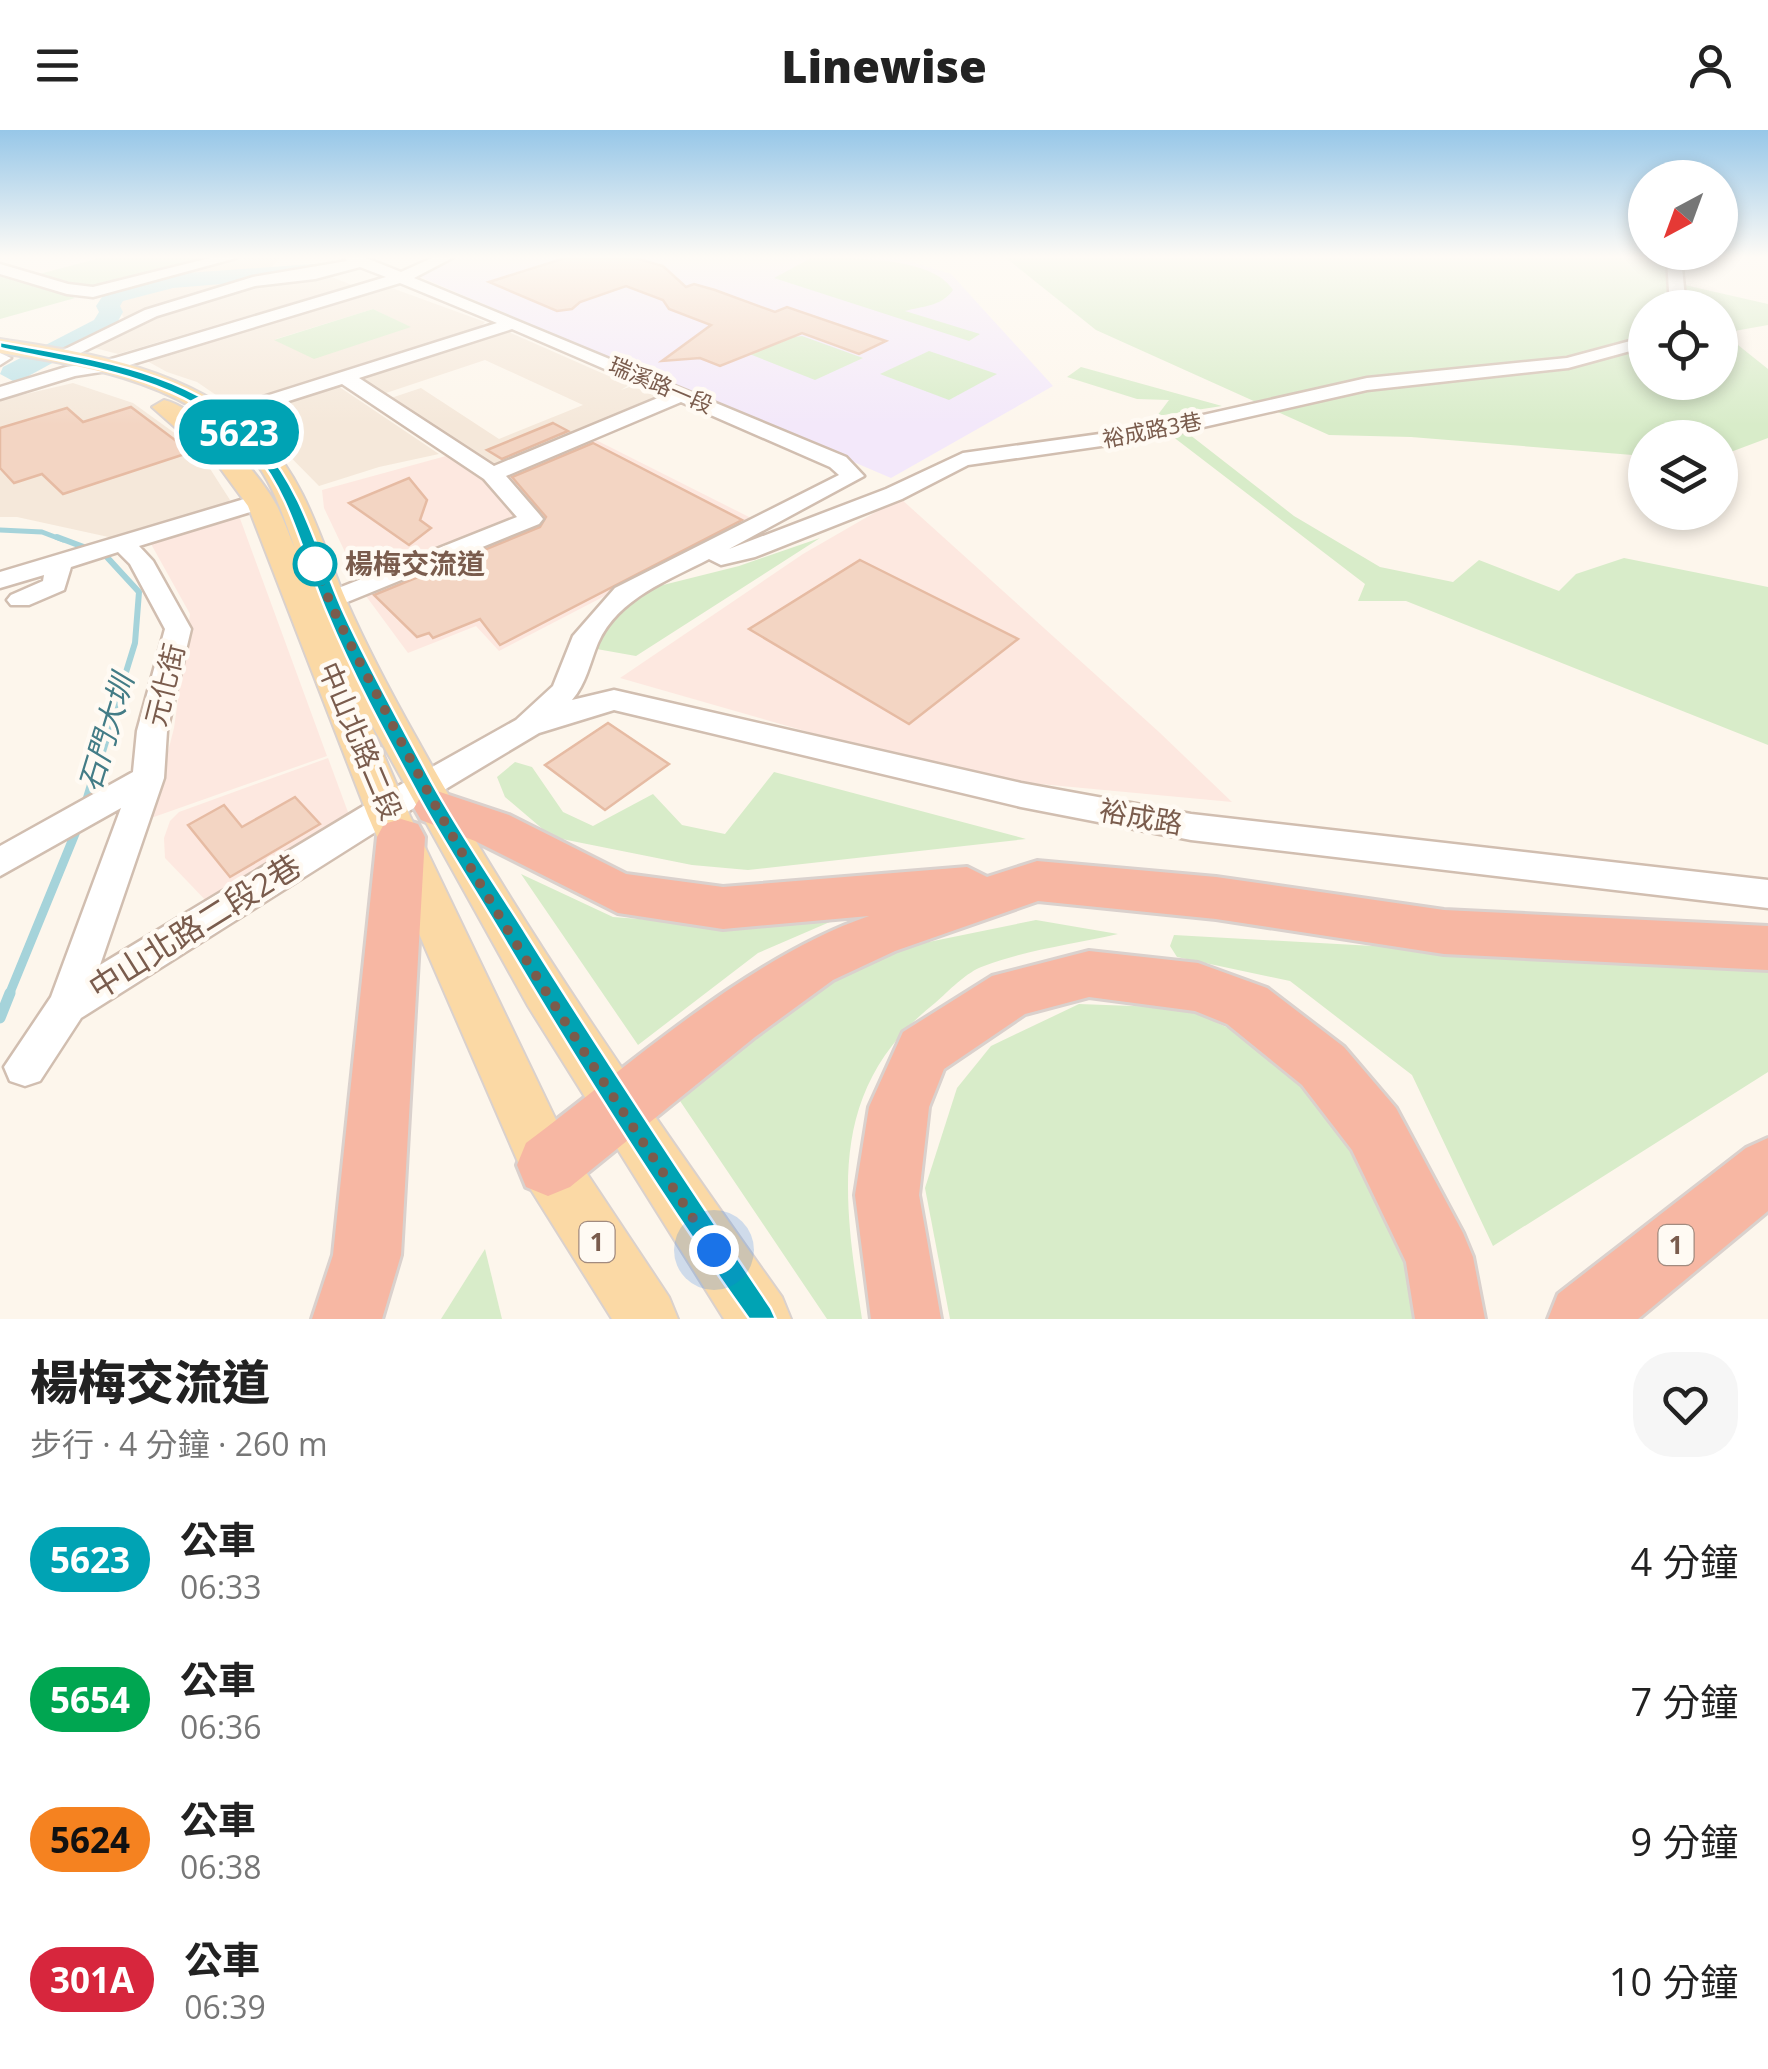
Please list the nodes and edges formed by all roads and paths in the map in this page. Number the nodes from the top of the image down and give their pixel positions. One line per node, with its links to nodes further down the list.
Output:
1 (146, 313): 6 (street)
2 (239, 313): 6 (street)
3 (493, 313): 4 (street, 瑞溪路一段)
4 (514, 322): 7 (street); 9 (street, 瑞溪路一段)
5 (1628, 347): 16 (street, 裕成路3巷)
6 (35, 359): 8 (street); 10 (main road, 中山北路二段 / 1)
7 (346, 378): 10 (street); 11 (street)
8 (0, 393)
9 (684, 394): 11 (street); 12 (street, 瑞溪路一段)
10 (206, 422): 13 (main road, 中山北路二段 / 1); 18 (main road, 中山北路二段 / 1)
11 (492, 474): 18 (street)
12 (853, 476): 16 (street, 裕成路3巷)
13 (260, 502): 14 (street); 22 (main road, 中山北路二段 / 1)
14 (120, 546): 15 (street); 21 (street, 元化街)
15 (61, 569): 17 (street); 19 (street)
16 (674, 570): 20 (street, 裕成路3巷)
17 (0, 580)
18 (330, 601): 22 (main road, 中山北路二段 / 1)
19 (25, 604)
20 (527, 727): 22 (street, 裕成路3巷); 25 (street, 裕成路)
21 (148, 778): 23 (street); 27 (street, 元化街)
22 (412, 810): 24 (highway); 27 (street, 中山北路二段2巷); 29 (main road, 中山北路二段 / 1); 30 (main road, 中山北路二段 / 1); 32 (highway)
23 (0, 862)
24 (1037, 881): 26 (highway); 29 (highway)
25 (1768, 894)
26 (1768, 948)
27 (66, 1006): 28 (street, 中山北路二段2巷)
28 (24, 1067)
29 (622, 1110): 30 (highway); 34 (main road, 1)
30 (548, 1164): 33 (main road, 1)
31 (1768, 1170): 37 (highway, 1)
32 (347, 1319)
33 (647, 1319)
34 (760, 1319)
35 (906, 1319): 36 (highway)
36 (1450, 1319)
37 (1583, 1319)

